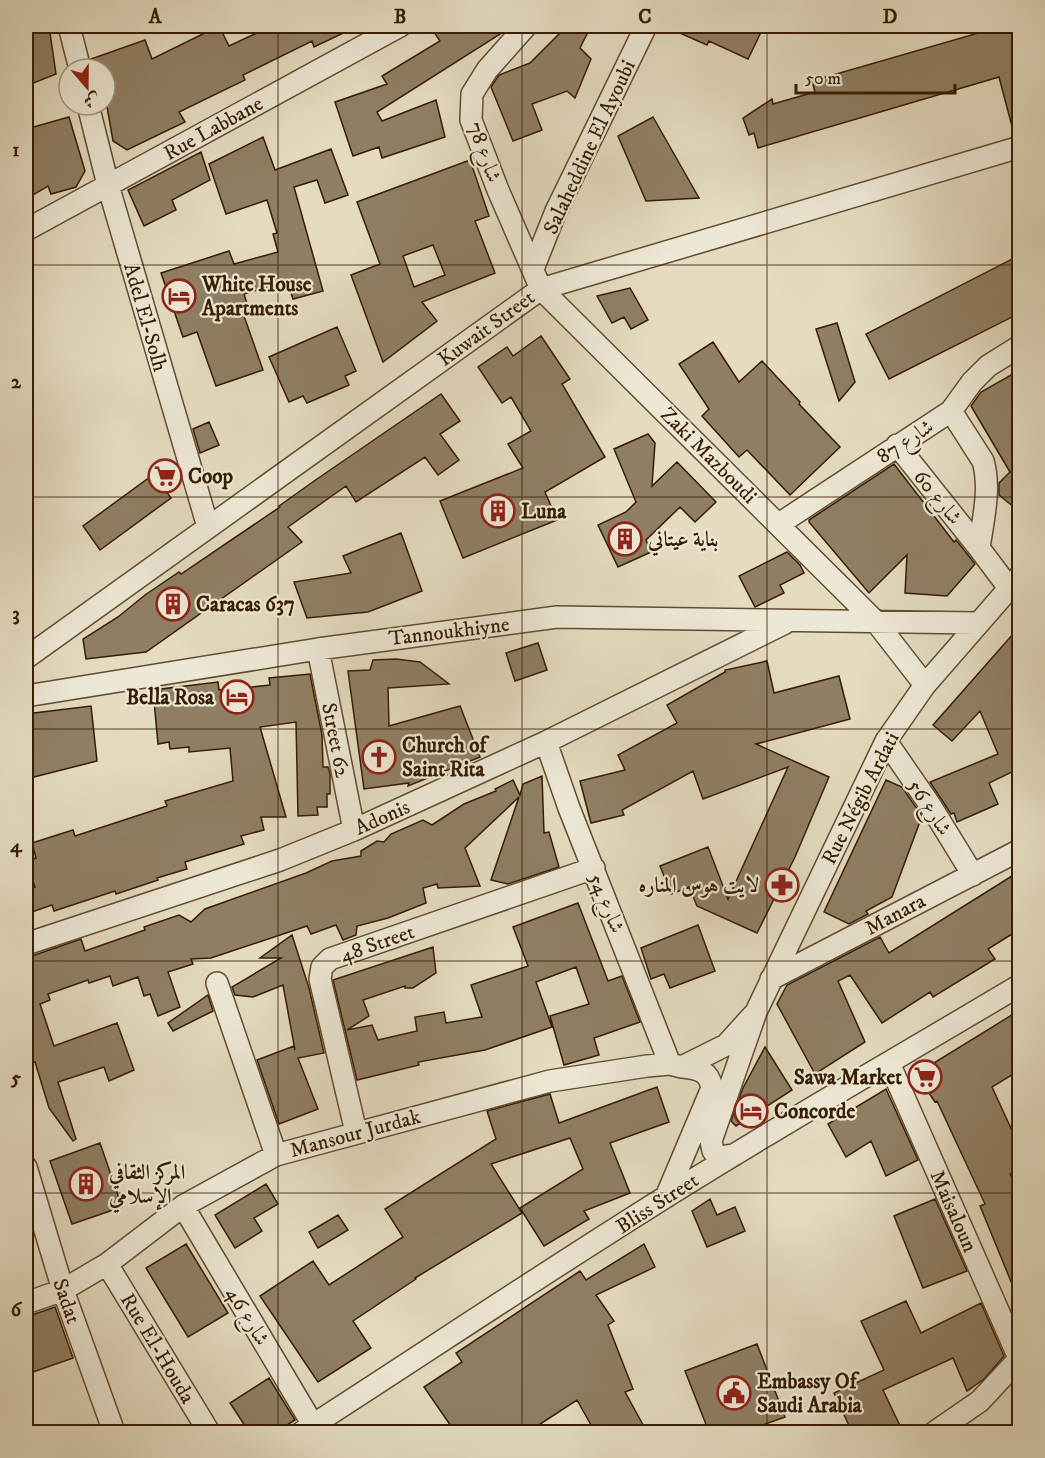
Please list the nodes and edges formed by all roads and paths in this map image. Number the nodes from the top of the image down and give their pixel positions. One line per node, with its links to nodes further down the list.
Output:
1 (69, 26): 5 (street)
2 (400, 26): 8 (street, Rue Labbane)
3 (526, 26): 10 (street, شارع 78)
4 (646, 26): 10 (street, Salaheddine El Ayoubi)
5 (77, 57)
6 (91, 117): 8 (street, Adel El-Solh)
7 (1020, 147): 10 (street, Kuwait Street)
8 (108, 185): 9 (street, Rue Labbane); 15 (street, Adel El-Solh)
9 (26, 230)
10 (537, 279): 14 (street, Zaki Mazboudi); 15 (street, Kuwait Street)
11 (1020, 346): 12 (street, شارع 87)
12 (951, 411): 13 (street, شارع 87); 16 (street, شارع 60)
13 (897, 446): 14 (street, شارع 87); 16 (street, شارع 60)
14 (779, 524): 19 (street, Zaki Mazboudi)
15 (208, 527): 22 (street, Kuwait Street)
16 (979, 548): 17 (street, شارع 60)
17 (1014, 582): 20 (street, Rue Négib Ardati)
18 (788, 622): 19 (street, Tannoukhiyne); 21 (street, Tannoukhiyne); 26 (street, Adonis)
19 (876, 622): 20 (street); 23 (street, Zaki Mazboudi)
20 (977, 623): 23 (street, Rue Négib Ardati)
21 (318, 649): 24 (street, Tannoukhiyne); 27 (street, Street 62)
22 (26, 658)
23 (925, 685): 25 (street, Rue Négib Ardati)
24 (26, 696)
25 (886, 741): 30 (street, شارع 56); 32 (street, Rue Négib Ardati)
26 (546, 742): 27 (street, Adonis); 29 (street, شارع 54)
27 (354, 831): 31 (street, Adonis)
28 (1020, 850): 30 (street, Manara)
29 (594, 868): 37 (street, شارع 54); 38 (street, 48 Street)
30 (973, 875): 32 (street, Manara)
31 (26, 944)
32 (771, 979): 35 (street, Rue Négib Ardati)
33 (217, 983): 39 (street)
34 (1020, 985): 36 (street, Bliss Street)
35 (756, 1012): 37 (street, Mansour Jurdak); 40 (street)
36 (889, 1063): 40 (street, Bliss Street); 47 (street, Maisaloun)
37 (676, 1065): 38 (street, Mansour Jurdak); 42 (street, Mansour Jurdak)
38 (356, 1132): 39 (street, Mansour Jurdak)
39 (276, 1155): 43 (street, Mansour Jurdak)
40 (734, 1155): 42 (street, Bliss Street)
41 (26, 1167): 45 (street, Sadat)
42 (666, 1197): 48 (street, Bliss Street)
43 (183, 1206): 44 (street, Mansour Jurdak); 48 (street, شارع 46)
44 (107, 1264): 45 (street, Mansour Jurdak); 50 (street, Rue El-Houda)
45 (63, 1290): 46 (street, Mansour Jurdak); 49 (street, Sadat)
46 (26, 1303)
47 (1019, 1358): 51 (street)
48 (307, 1429)
49 (114, 1432)
50 (209, 1432)
51 (935, 1432)

